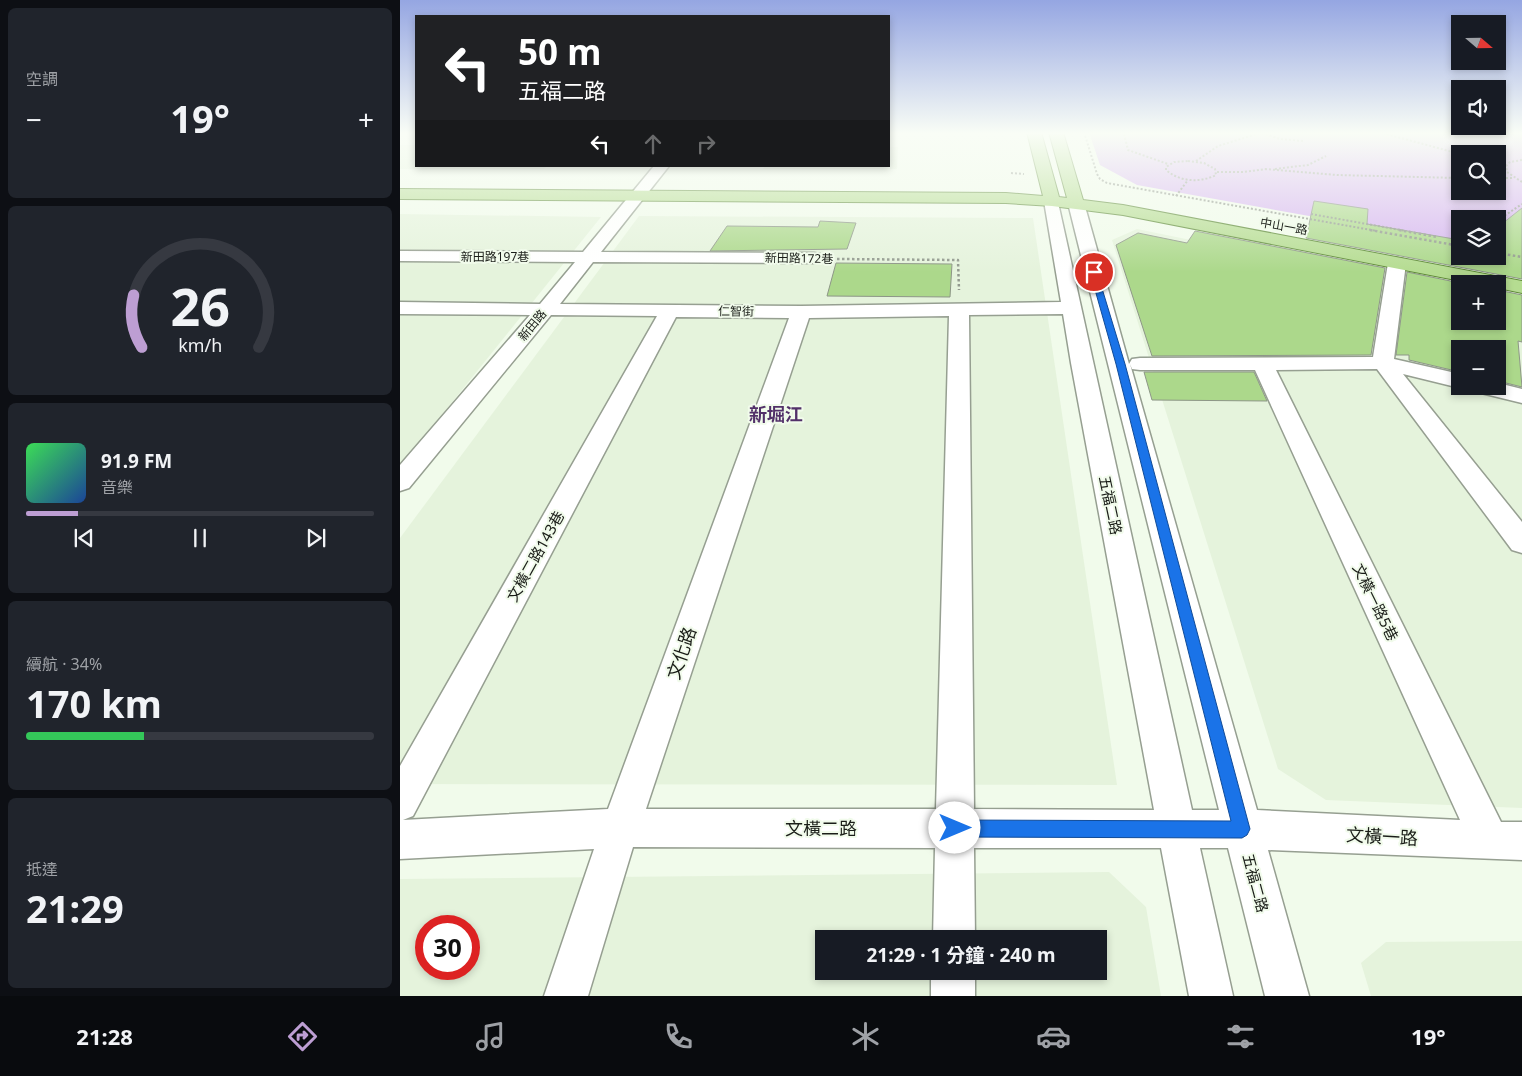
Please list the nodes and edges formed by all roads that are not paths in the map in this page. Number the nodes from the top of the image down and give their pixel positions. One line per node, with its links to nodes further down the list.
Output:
1 (652, 178): 5 (street, 新田路)
2 (1055, 178): 7 (main road, 五福二路)
3 (1060, 178): 7 (main road, 五福二路)
4 (400, 181): 5 (main road)
5 (642, 190): 6 (main road); 7 (main road); 10 (street, 新田路)
6 (400, 194)
7 (1062, 194): 8 (main road, 中山一路); 12 (main road, 中山一路); 15 (street, 五福二路); 32 (street, 五福二路)
8 (1416, 250)
9 (400, 256): 10 (street, 新田路197巷)
10 (590, 256): 11 (street, 新田路172巷); 14 (street, 新田路)
11 (814, 258)
12 (1397, 263): 13 (main road, 中山一路); 21 (street)
13 (1522, 287)
14 (546, 308): 16 (street, 仁智街); 17 (street, 仁智街); 26 (street, 新田路)
15 (1072, 308): 18 (street, 仁智街); 31 (street, 五福二路)
16 (401, 309)
17 (670, 310): 19 (street, 仁智街); 28 (street, 文橫二路143巷)
18 (959, 311): 19 (street, 仁智街); 30 (street)
19 (801, 312): 29 (street, 文化路)
20 (1262, 363): 21 (street); 22 (street); 34 (street, 文橫一路5巷)
21 (1383, 363): 23 (street); 27 (street)
22 (1140, 364)
23 (1451, 379)
24 (1506, 392): 25 (street)
25 (1522, 396)
26 (400, 482)
27 (1522, 542)
28 (400, 802)
29 (620, 828): 30 (street, 文橫二路); 33 (street, 文橫二路); 37 (street, 文化路)
30 (955, 828): 31 (street, 文橫二路); 35 (street)
31 (1177, 829): 32 (street, 文橫二路); 39 (street, 五福二路)
32 (1242, 829): 34 (street, 文橫一路); 40 (street, 五福二路)
33 (400, 840)
34 (1506, 841)
35 (954, 930)
36 (954, 980): 38 (street)
37 (566, 996)
38 (953, 996)
39 (1211, 996)
40 (1287, 996)

